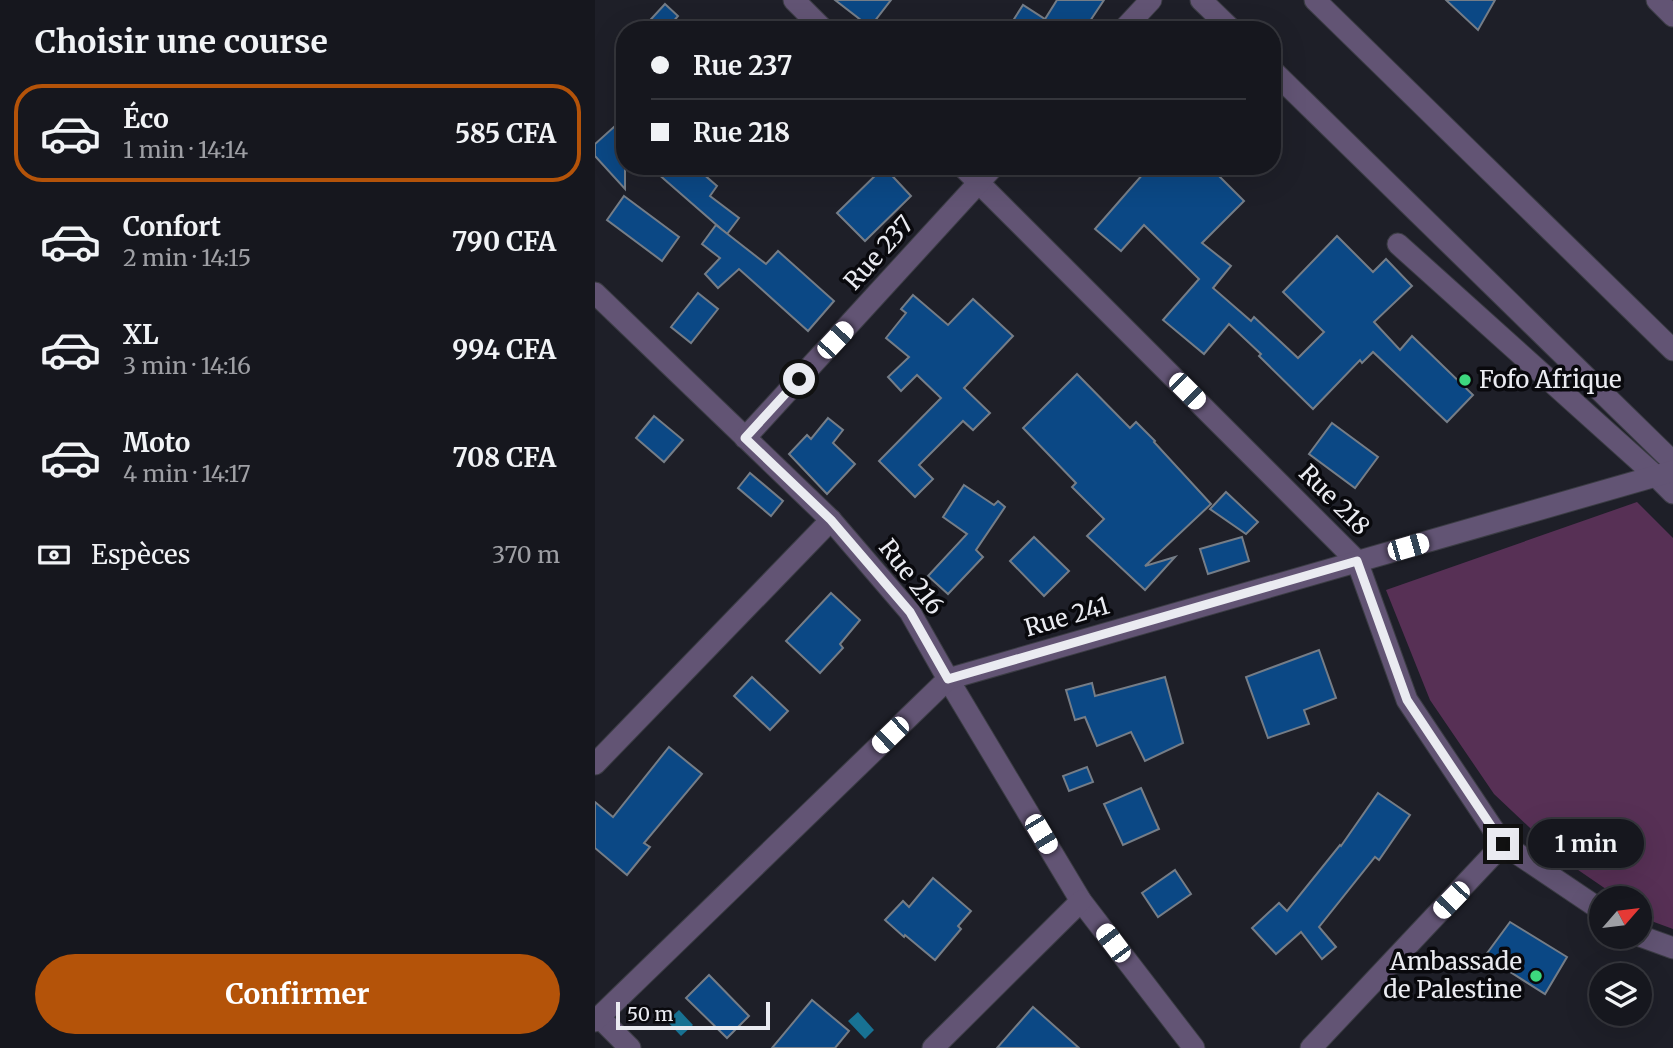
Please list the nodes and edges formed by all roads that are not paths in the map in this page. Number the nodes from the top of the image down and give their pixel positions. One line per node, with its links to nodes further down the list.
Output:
1 (794, 0): 7 (street)
2 (1151, 0): 8 (street)
3 (1201, 0): 9 (street)
4 (1315, 0): 16 (street)
5 (1657, 0): 6 (street)
6 (1673, 16)
7 (815, 21)
8 (1131, 21)
9 (1223, 21)
10 (1281, 78): 18 (street)
11 (971, 175): 13 (street, Rue 218)
12 (986, 175): 13 (street, Rue 237)
13 (979, 183): 17 (street, Rue 237); 22 (street, Rue 218)
14 (1398, 244): 19 (street)
15 (595, 293): 17 (street, Rue 216)
16 (1673, 350)
17 (745, 438): 21 (street, Rue 216)
18 (1673, 462)
19 (1665, 474): 20 (street); 22 (street, Rue 241)
20 (1673, 493)
21 (831, 520): 23 (street, Rue 216); 24 (street)
22 (1357, 561): 23 (street, Rue 241); 25 (street, Rue 218)
23 (948, 679): 26 (street, Rue 216); 30 (street, Rue 241)
24 (595, 764)
25 (1503, 844): 27 (street, Rue 218); 34 (street)
26 (1081, 901): 32 (street); 33 (street, Rue 216)
27 (1589, 902)
28 (1652, 940): 29 (street)
29 (1673, 948)
30 (597, 1019): 31 (street)
31 (630, 1048)
32 (933, 1048)
33 (1194, 1048)
34 (1311, 1048)

